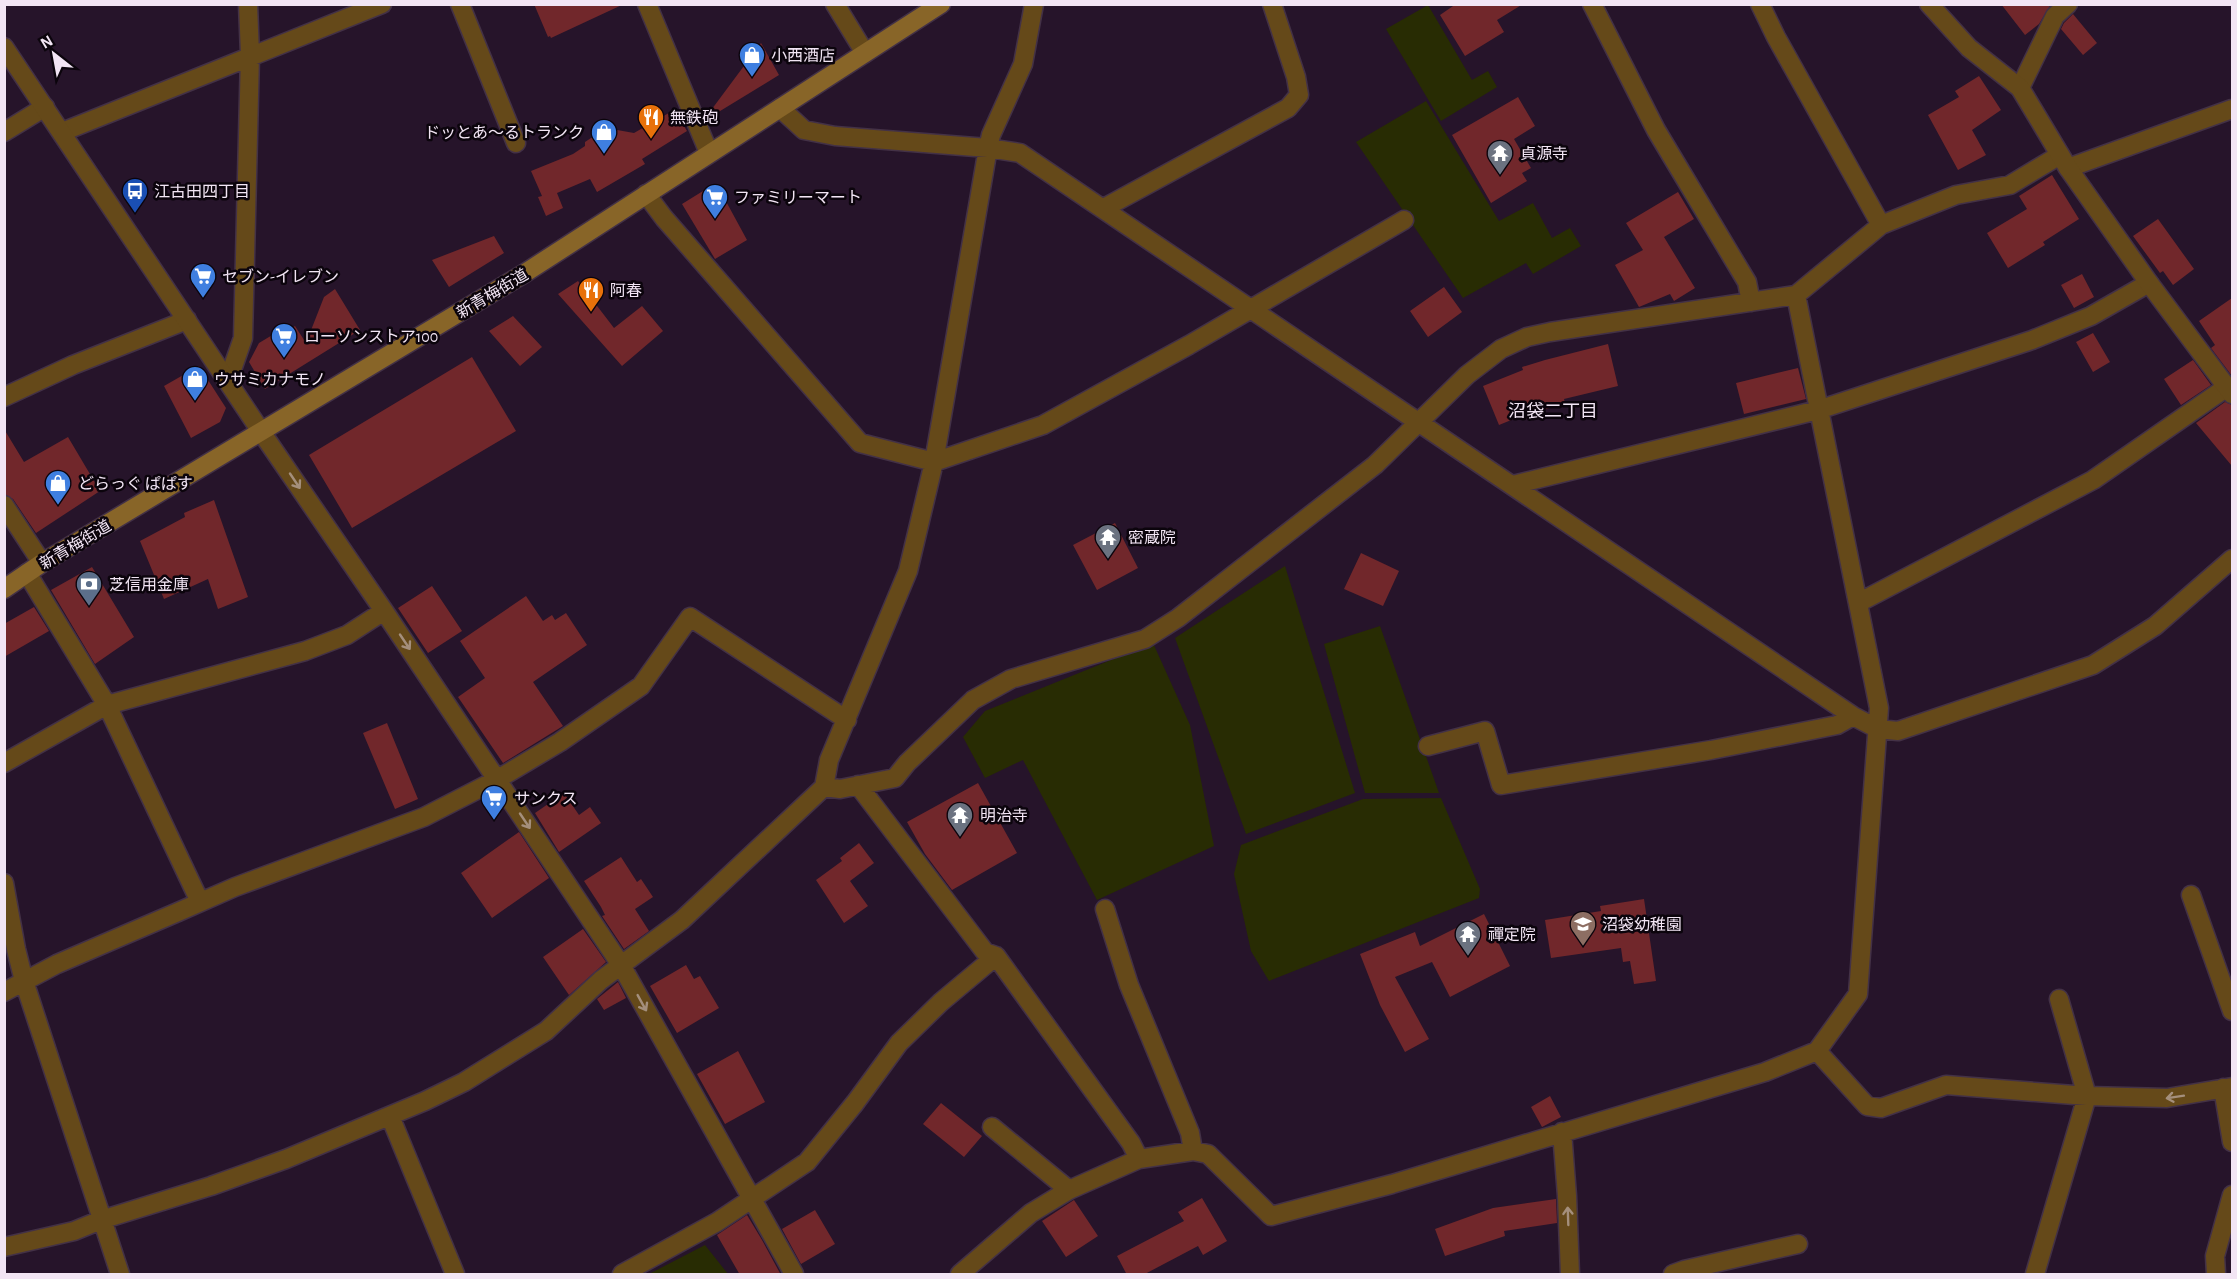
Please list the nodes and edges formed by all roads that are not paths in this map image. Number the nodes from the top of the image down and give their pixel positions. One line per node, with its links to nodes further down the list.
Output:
1 (248, 4): 15 (street)
2 (382, 4): 15 (street)
3 (460, 4): 22 (street)
4 (647, 4): 24 (street)
5 (835, 4): 14 (street)
6 (941, 4): 14 (main road, 新青梅街道)
7 (1034, 4): 23 (street)
8 (1272, 4): 27 (street)
9 (1592, 4): 32 (street)
10 (1760, 4): 29 (street)
11 (1929, 4): 16 (street)
12 (2068, 4): 16 (street)
13 (4, 47): 17 (street)
14 (865, 53): 18 (main road, 新青梅街道)
15 (250, 55): 21 (street); 35 (street)
16 (2020, 88): 25 (street)
17 (45, 107): 20 (street); 21 (street)
18 (780, 108): 23 (street); 24 (main road, 新青梅街道)
19 (2232, 109): 25 (street)
20 (4, 132)
21 (62, 132): 34 (street)
22 (516, 143)
23 (988, 148): 27 (street); 41 (street)
24 (709, 153): 26 (main road, 新青梅街道)
25 (2064, 162): 29 (street); 30 (street)
26 (646, 194): 40 (main road, 新青梅街道); 41 (street)
27 (1104, 208): 33 (street)
28 (1404, 220): 33 (street)
29 (1881, 225): 31 (street)
30 (2149, 283): 36 (street); 38 (street)
31 (1796, 295): 32 (street); 38 (street)
32 (1751, 302): 39 (street)
33 (1251, 308): 39 (street); 41 (street)
34 (187, 320): 35 (street); 37 (street)
35 (228, 381): 40 (street)
36 (2230, 391): 47 (street)
37 (4, 397)
38 (1818, 410): 42 (street); 47 (street)
39 (1419, 421): 42 (street); 56 (street)
40 (262, 433): 45 (main road, 新青梅街道); 48 (street, one-way to 48)
41 (934, 462): 51 (street)
42 (1513, 485): 50 (street)
43 (4, 506): 45 (street)
44 (2232, 559): 52 (street)
45 (35, 568): 46 (main road, 新青梅街道); 49 (street)
46 (4, 589)
47 (1858, 603): 52 (street)
48 (384, 611): 49 (street); 55 (street, one-way to 55)
49 (107, 705): 54 (street); 60 (street)
50 (1853, 716): 52 (street); 53 (street)
51 (847, 720): 55 (street); 57 (street)
52 (1878, 729): 68 (street)
53 (1428, 746)
54 (4, 763)
55 (498, 780): 60 (street); 63 (street, one-way to 63)
56 (858, 785): 57 (street); 62 (street)
57 (824, 787): 63 (street)
58 (4, 883): 64 (street)
59 (2191, 895): 67 (street)
60 (200, 902): 64 (street)
61 (1105, 909): 75 (street)
62 (996, 956): 76 (street); 79 (street)
63 (621, 965): 71 (street); 79 (street, one-way to 79)
64 (24, 981): 65 (street); 80 (street)
65 (4, 992)
66 (2059, 999): 70 (street)
67 (2232, 1011)
68 (1816, 1052): 70 (street); 73 (street)
69 (2228, 1087): 70 (street, one-way to 70); 74 (street)
70 (2087, 1096): 90 (street)
71 (390, 1116): 80 (street); 84 (street)
72 (992, 1127): 77 (street)
73 (1562, 1132): 75 (street); 88 (street, one-way to 73)
74 (2232, 1142)
75 (1193, 1150): 76 (street)
76 (1139, 1159): 77 (street)
77 (1070, 1190): 87 (street)
78 (2232, 1195): 91 (street)
79 (751, 1198): 85 (street); 86 (street)
80 (101, 1220): 82 (street); 83 (street)
81 (1798, 1244): 89 (street)
82 (4, 1247)
83 (120, 1275)
84 (455, 1275)
85 (622, 1275)
86 (794, 1275)
87 (960, 1275)
88 (1570, 1275)
89 (1673, 1275)
90 (2035, 1275)
91 (2216, 1275)

